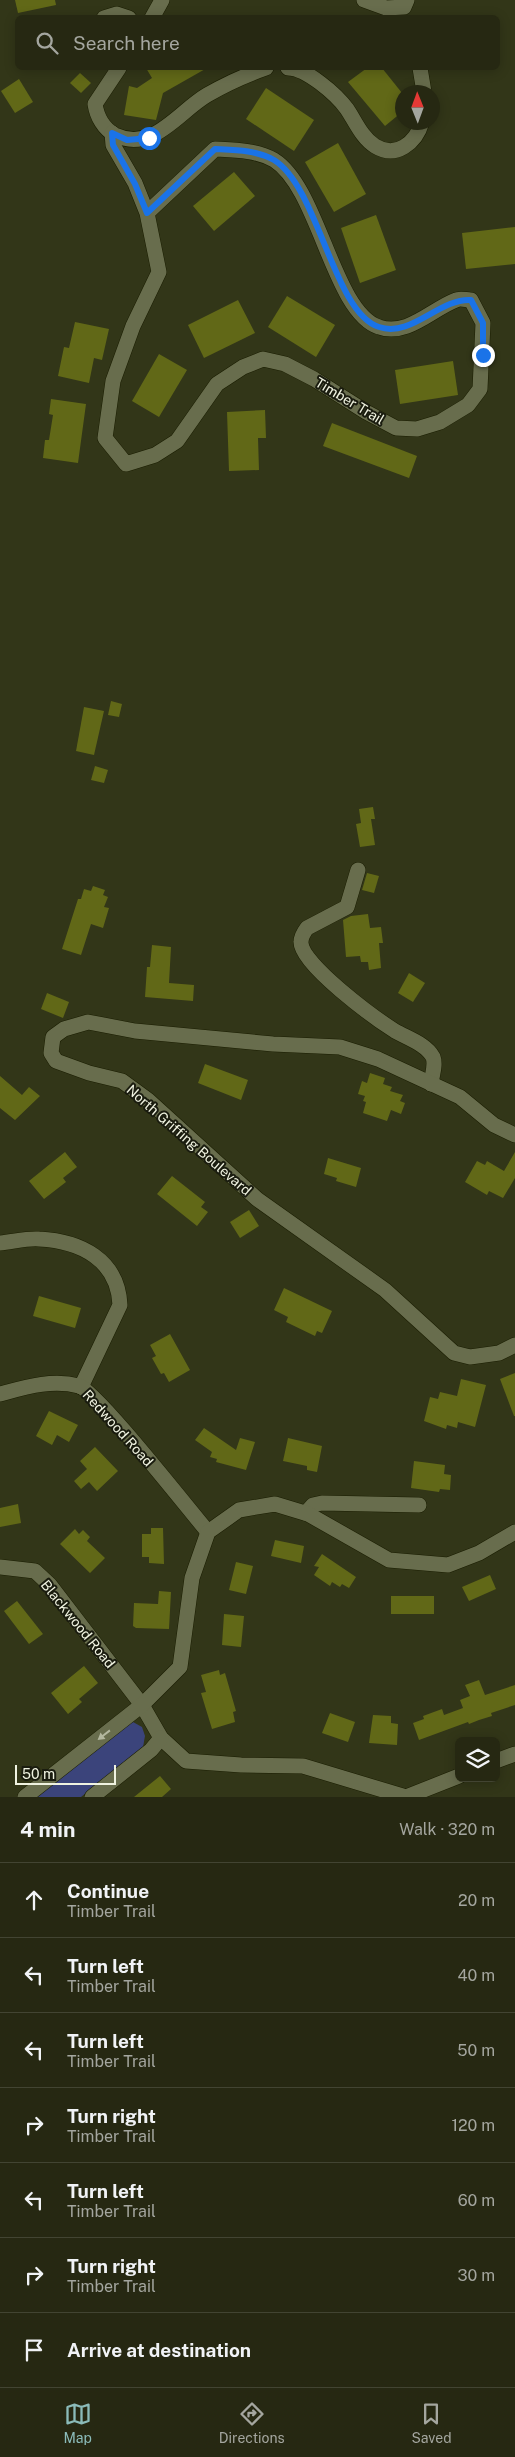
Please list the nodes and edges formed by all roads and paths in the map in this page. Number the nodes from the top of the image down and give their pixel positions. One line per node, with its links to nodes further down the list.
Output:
1 (162, 0): 4 (street)
2 (364, 0): 3 (street)
3 (404, 8)
4 (154, 15)
5 (118, 70): 11 (street)
6 (260, 70): 11 (street)
7 (293, 70): 10 (street)
8 (420, 70): 9 (street)
9 (423, 85)
10 (418, 130)
11 (112, 133): 12 (street, Timber Trail)
12 (147, 213): 12 (street, Timber Trail)
13 (358, 870): 14 (street)
14 (431, 1084): 15 (street, North Griffing Boulevard); 17 (street, North Griffing Boulevard)
15 (515, 1135)
16 (0, 1243): 18 (street)
17 (515, 1346)
18 (81, 1386): 19 (street, Redwood Road); 22 (street, Redwood Road)
19 (0, 1394)
20 (419, 1505): 21 (street)
21 (306, 1513): 22 (street); 23 (street)
22 (208, 1532): 25 (street)
23 (515, 1532)
24 (0, 1567): 25 (street, Blackwood Road)
25 (142, 1705): 26 (street, Blackwood Road); 30 (street, one-way to 30)
26 (161, 1738): 29 (street, Blackwood Road); 31 (street)
27 (515, 1754): 28 (street)
28 (500, 1760)
29 (455, 1778)
30 (25, 1797)
31 (92, 1797)

